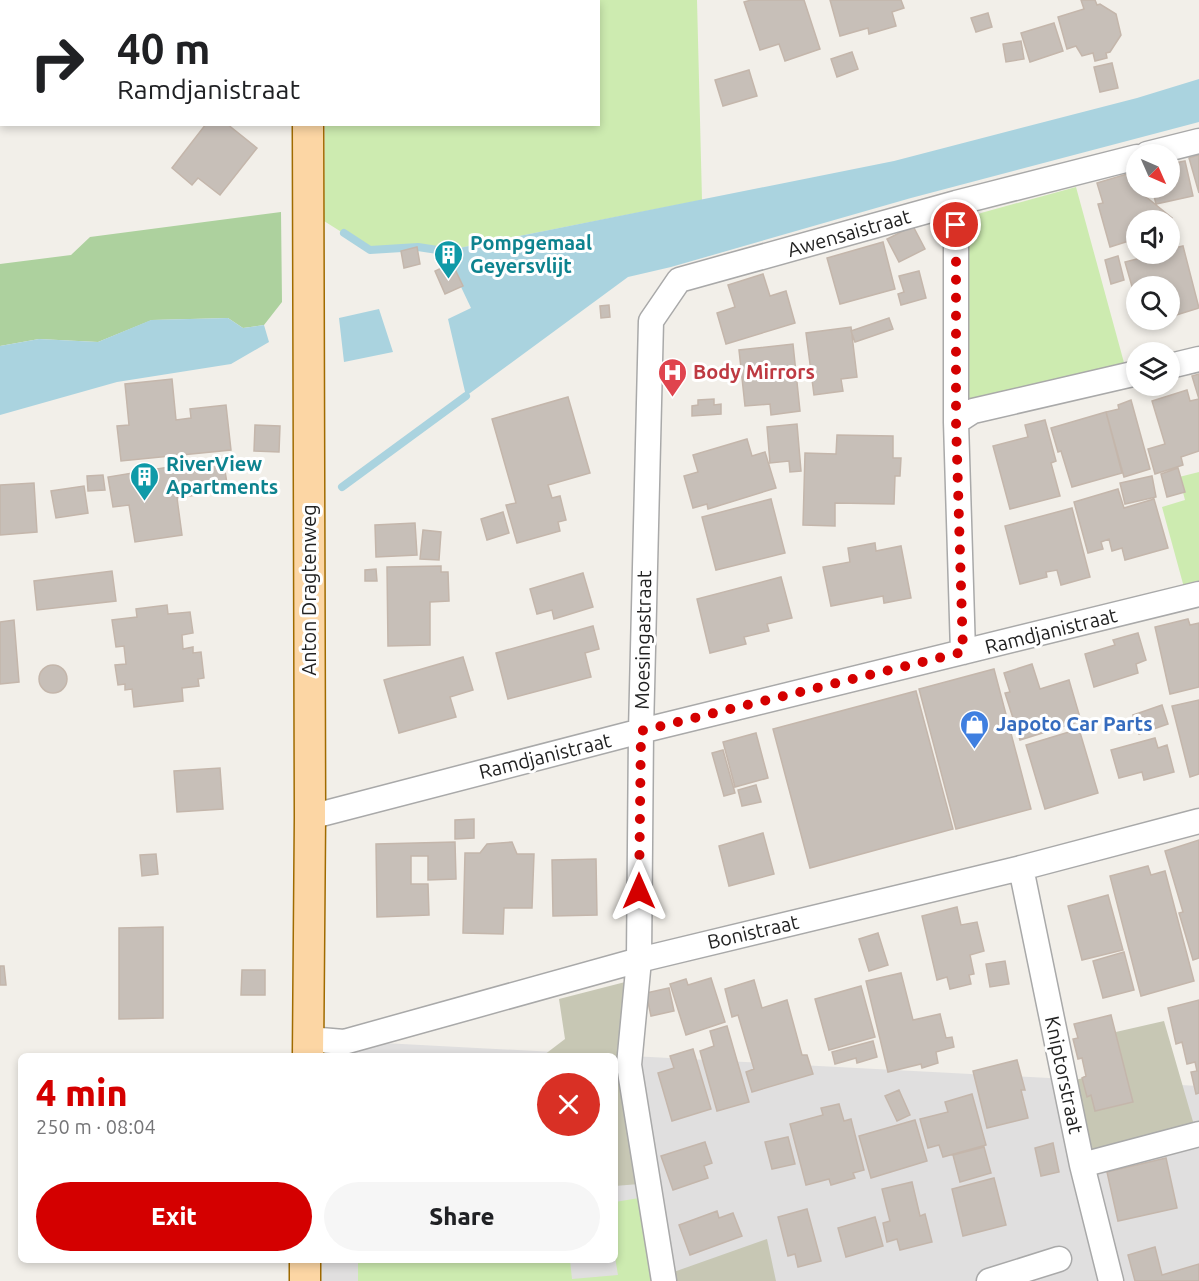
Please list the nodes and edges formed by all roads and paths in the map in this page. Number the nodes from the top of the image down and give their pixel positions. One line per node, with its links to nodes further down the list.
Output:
1 (308, 126): 14 (main road, Anton Dragtenweg)
2 (1199, 141): 3 (street)
3 (1180, 146)
4 (1126, 160): 5 (street, Awensaistraat)
5 (956, 203): 6 (street, Awensaistraat); 10 (street)
6 (651, 321): 13 (street, Moesingastraat)
7 (1199, 359): 8 (street)
8 (1180, 364)
9 (1126, 376): 10 (street)
10 (956, 422): 12 (street)
11 (1199, 594): 12 (street, Ramdjanistraat)
12 (963, 652): 13 (street, Ramdjanistraat)
13 (641, 731): 14 (street, Ramdjanistraat); 17 (street, Moesingastraat)
14 (310, 817): 18 (main road, Anton Dragtenweg)
15 (1199, 821): 16 (street, Bonistraat)
16 (1021, 868): 17 (street, Bonistraat); 20 (street, Kniptorstraat)
17 (639, 960): 18 (street, Bonistraat); 24 (street, Moesingastraat)
18 (308, 1048)
19 (1199, 1134): 20 (street)
20 (1082, 1165): 26 (street, Kniptorstraat)
21 (1059, 1259): 25 (street)
22 (305, 1263): 23 (main road)
23 (305, 1281)
24 (664, 1281)
25 (989, 1281)
26 (1111, 1281)

